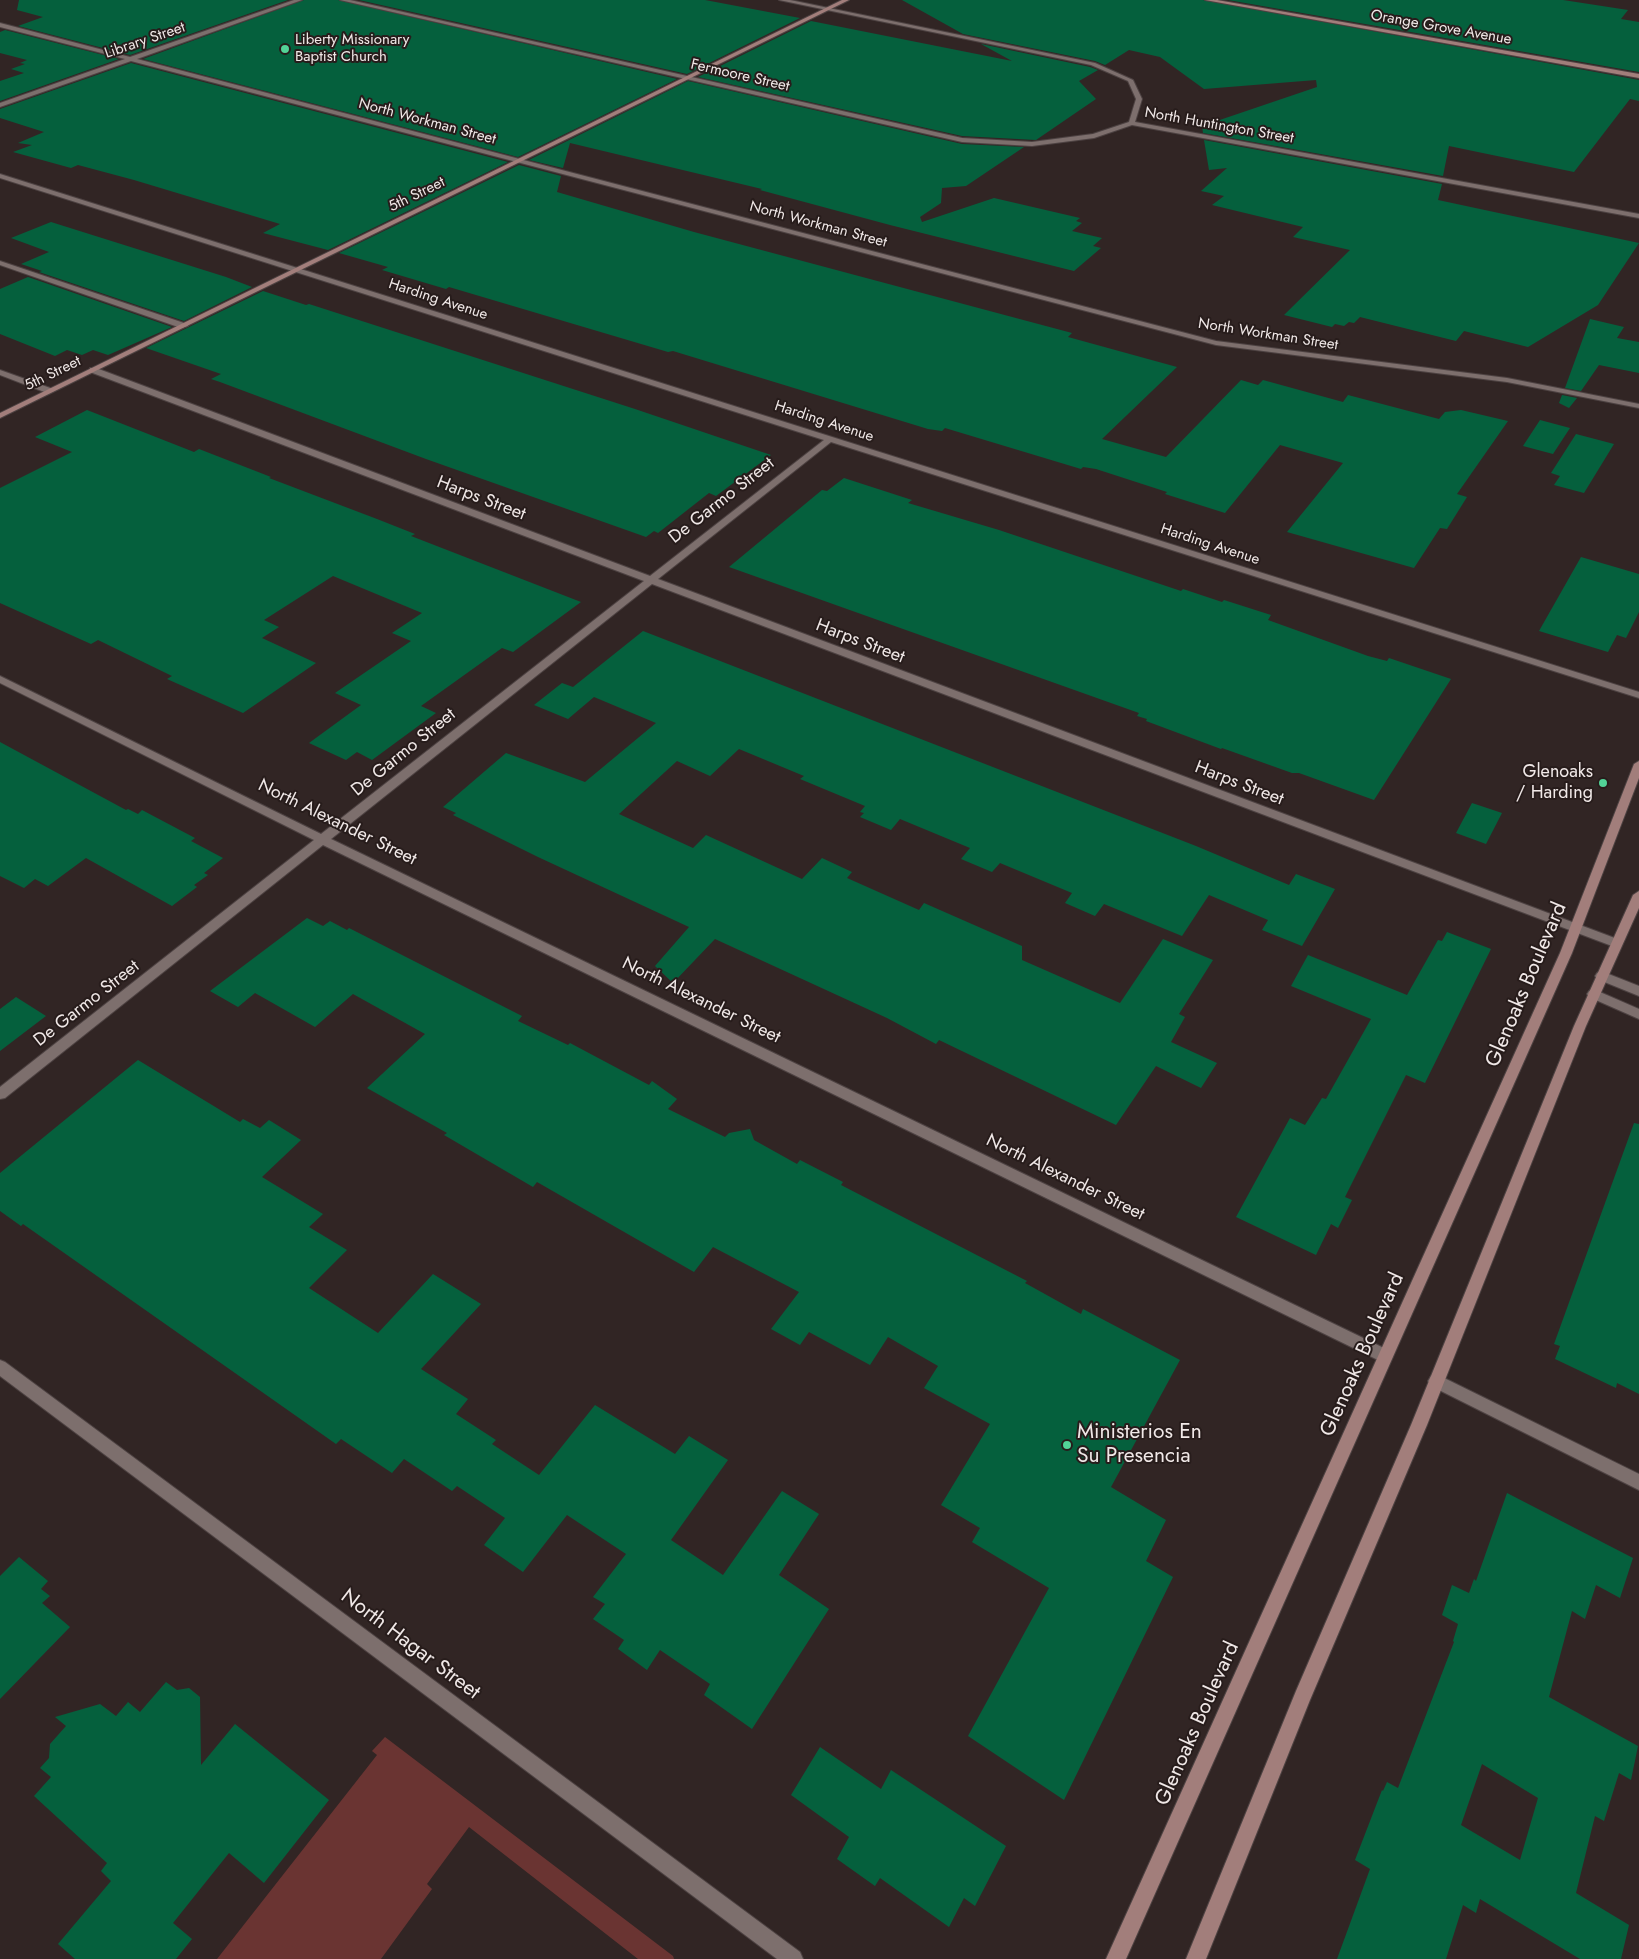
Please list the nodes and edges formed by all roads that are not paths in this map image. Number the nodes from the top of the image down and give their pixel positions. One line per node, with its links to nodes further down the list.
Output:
1 (299, 0): 8 (street, Library Street)
2 (343, 0): 10 (street, Fermoore Street)
3 (782, 0): 6 (street, North Huntington Street)
4 (846, 0): 6 (street, 5th Street)
5 (1208, 0): 9 (street, Orange Grove Avenue)
6 (827, 9): 10 (street, 5th Street); 12 (street, North Huntington Street)
7 (0, 25): 8 (street, North Workman Street)
8 (131, 59): 11 (street, Library Street); 13 (street, North Workman Street)
9 (1639, 76)
10 (688, 77): 12 (street, Fermoore Street); 13 (street, 5th Street)
11 (0, 105)
12 (1132, 123): 15 (street, North Huntington Street)
13 (518, 161): 17 (street, 5th Street); 22 (street, North Workman Street)
14 (0, 176): 17 (street, Harding Avenue)
15 (1639, 216)
16 (0, 263): 18 (street)
17 (297, 270): 18 (street, 5th Street); 24 (street, Harding Avenue)
18 (184, 326): 19 (street, 5th Street)
19 (93, 370): 21 (street, 5th Street); 25 (street, Harps Street)
20 (0, 372): 21 (street)
21 (50, 391): 23 (street, 5th Street)
22 (1639, 406)
23 (0, 416)
24 (830, 438): 25 (street, De Garmo Street); 27 (street, Harding Avenue)
25 (649, 580): 29 (street, De Garmo Street); 31 (street, Harps Street)
26 (0, 679): 29 (street, North Alexander Street)
27 (1639, 695)
28 (1639, 764): 31 (street, Glenoaks Boulevard)
29 (323, 840): 37 (street, De Garmo Street); 38 (street, North Alexander Street)
30 (1639, 895): 32 (street)
31 (1575, 928): 32 (street, Harps Street); 38 (street, Glenoaks Boulevard)
32 (1616, 943): 33 (street)
33 (1601, 976): 34 (street); 35 (street)
34 (1639, 991)
35 (1593, 994): 36 (street); 40 (street)
36 (1639, 1014)
37 (0, 1094)
38 (1385, 1356): 43 (street, Glenoaks Boulevard)
39 (0, 1367): 42 (street, North Hagar Street)
40 (1436, 1381): 41 (street); 44 (street)
41 (1639, 1482)
42 (793, 1959)
43 (1116, 1959)
44 (1196, 1959)

